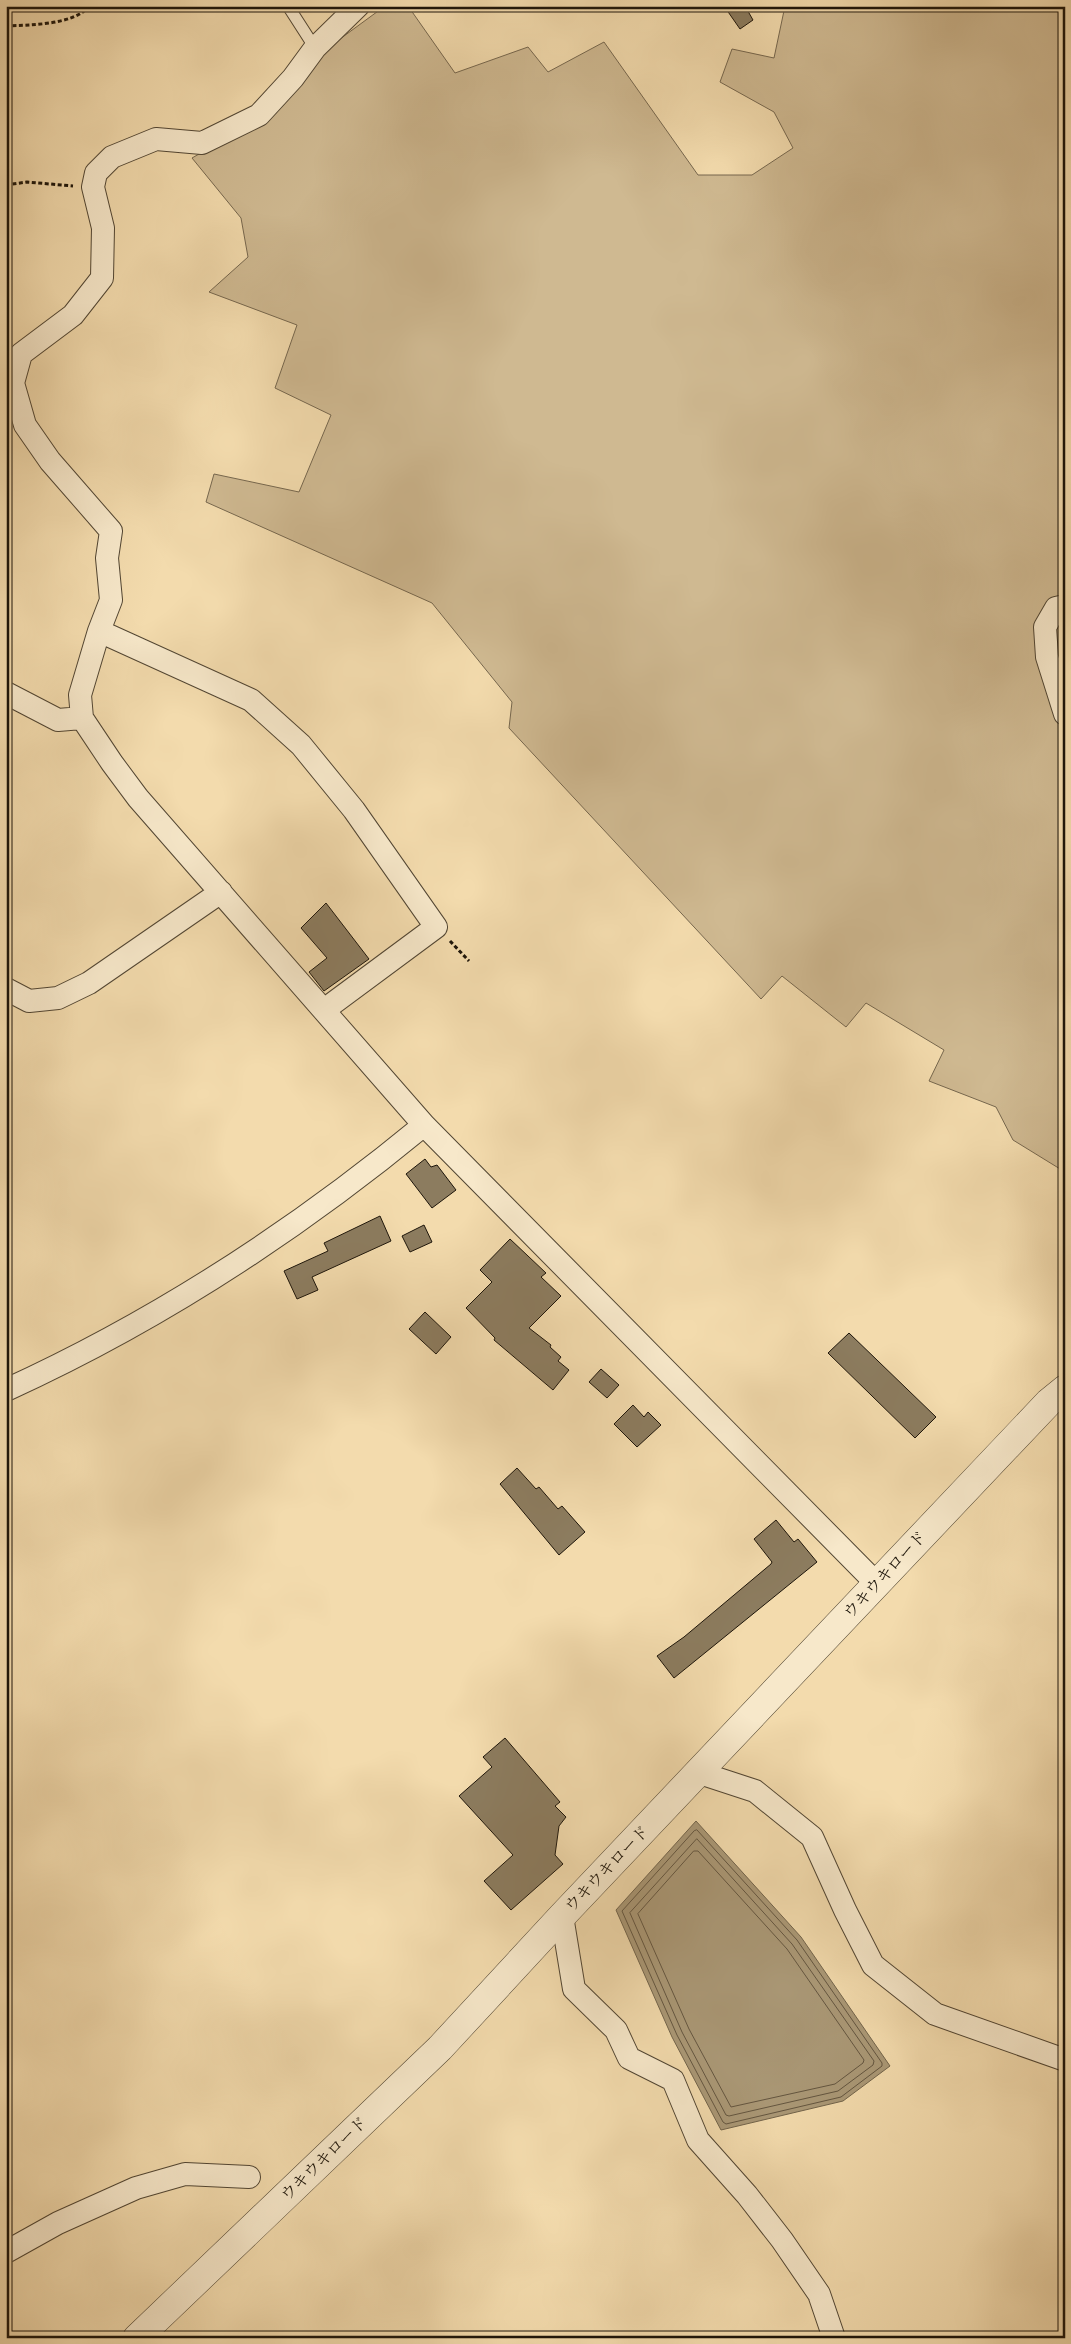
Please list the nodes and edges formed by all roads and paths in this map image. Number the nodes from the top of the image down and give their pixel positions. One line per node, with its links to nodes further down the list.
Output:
1 (89, 6): 4 (path)
2 (288, 6): 5 (lane)
3 (358, 6): 5 (street)
4 (6, 26)
5 (315, 48): 7 (street)
6 (6, 185): 7 (path)
7 (93, 187): 9 (street)
8 (1065, 606): 11 (street)
9 (99, 631): 12 (street); 14 (street)
10 (6, 693): 12 (street)
11 (1065, 714)
12 (82, 718): 13 (street)
13 (220, 892): 16 (street); 17 (street)
14 (436, 926): 15 (path); 17 (street)
15 (469, 961)
16 (6, 989)
17 (324, 1010): 18 (street)
18 (424, 1125): 20 (street); 21 (street)
19 (1065, 1389): 21 (street, ウキウキロード)
20 (6, 1390)
21 (877, 1584): 22 (street, ウキウキロード)
22 (700, 1773): 23 (street, ウキウキロード); 24 (street)
23 (562, 1916): 27 (street, ウキウキロード); 28 (street)
24 (1065, 2060)
25 (249, 2177): 26 (street)
26 (6, 2252)
27 (137, 2338)
28 (834, 2338)

